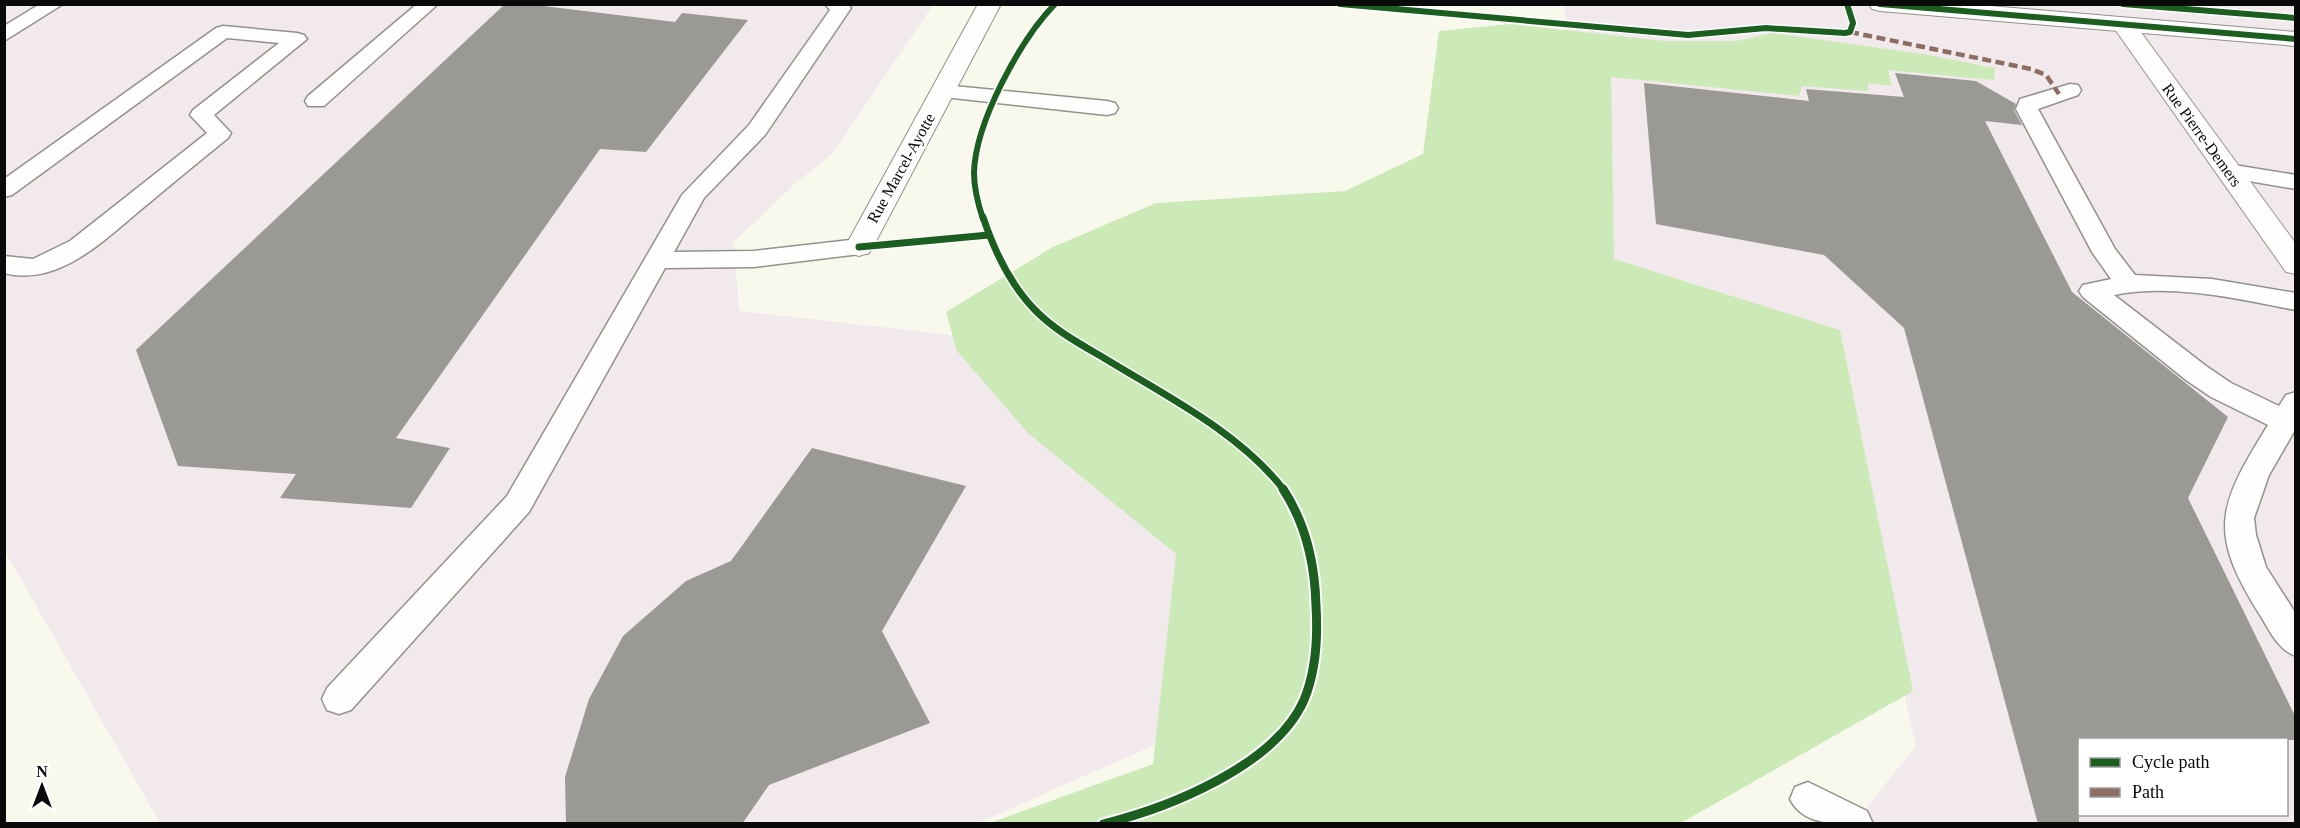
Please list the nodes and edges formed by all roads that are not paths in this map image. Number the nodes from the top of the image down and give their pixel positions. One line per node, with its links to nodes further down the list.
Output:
1 (54, 4): 7 (lane)
2 (429, 4): 11 (lane)
3 (834, 4): 17 (lane)
4 (990, 4): 10 (street, Rue Marcel-Ayotte)
5 (1880, 4): 6 (street)
6 (2124, 25): 8 (street); 13 (street, Rue Pierre-Demers)
7 (4, 35)
8 (2295, 39)
9 (2070, 90): 20 (lane)
10 (944, 91): 12 (lane); 16 (street, Rue Marcel-Ayotte)
11 (316, 100)
12 (1107, 108)
13 (2228, 171): 14 (lane); 19 (street, Rue Pierre-Demers)
14 (2295, 182)
15 (4, 190): 18 (lane)
16 (859, 246): 17 (lane)
17 (657, 260): 24 (lane)
18 (4, 264)
19 (2295, 265)
20 (2128, 284): 21 (lane); 22 (lane)
21 (2295, 302)
22 (2290, 412): 23 (lane)
23 (2295, 642)
24 (339, 699)
25 (1808, 798): 26 (lane)
26 (1854, 824)

